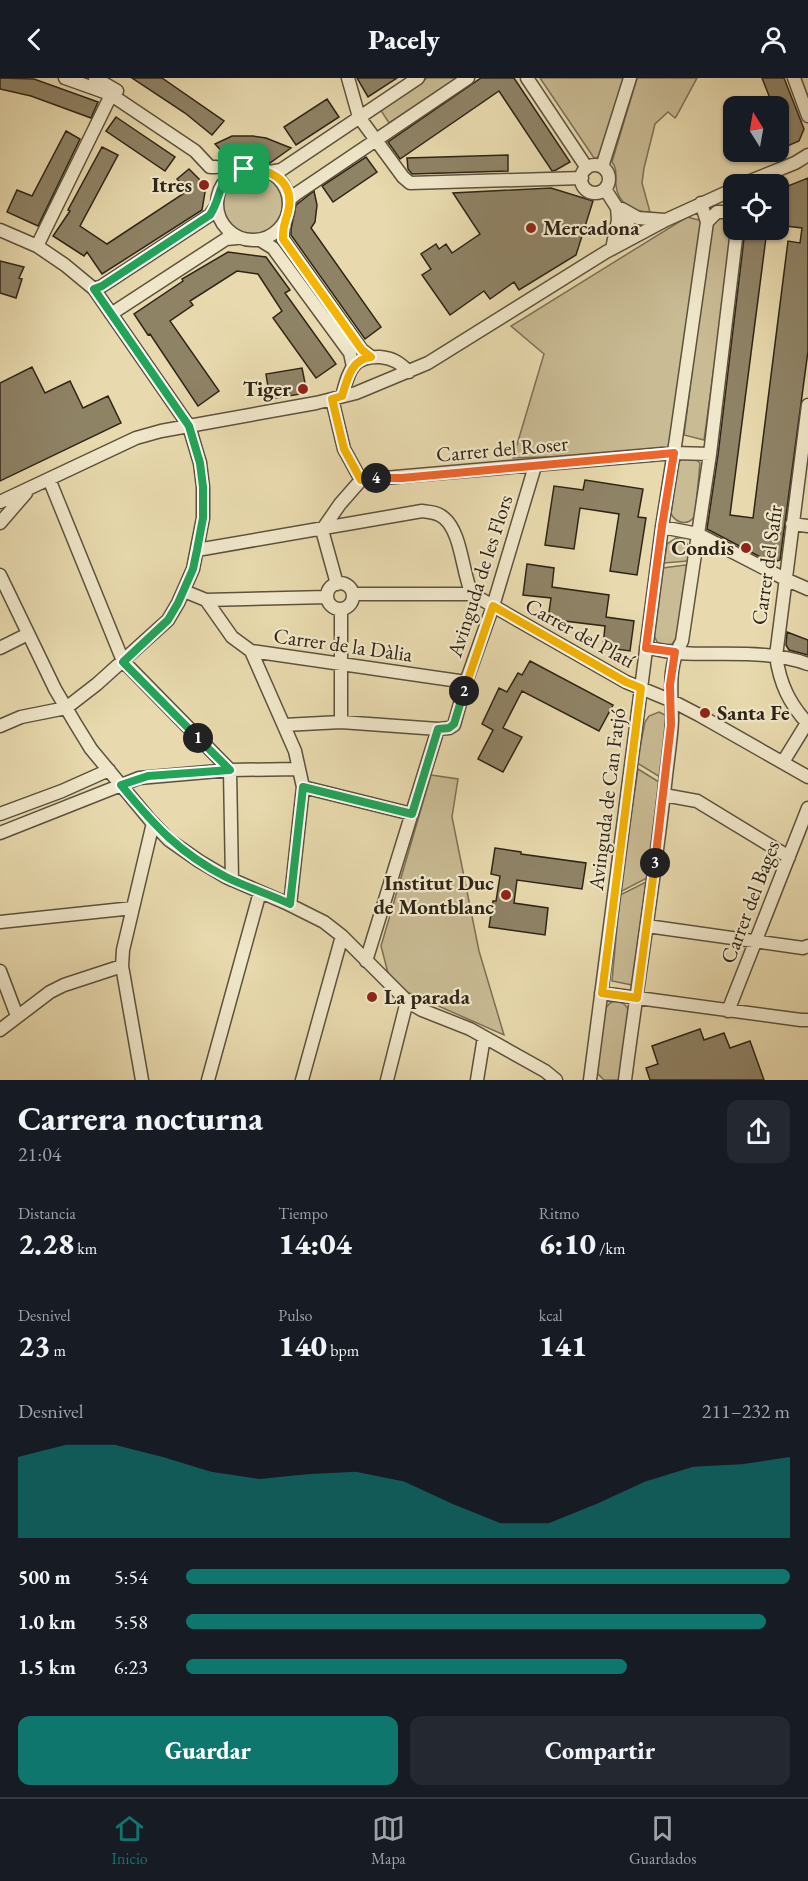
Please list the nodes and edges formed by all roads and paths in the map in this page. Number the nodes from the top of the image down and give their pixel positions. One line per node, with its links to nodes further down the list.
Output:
1 (65, 78): 9 (street)
2 (95, 78): 9 (street)
3 (348, 78): 11 (street)
4 (418, 78): 11 (street)
5 (468, 78): 12 (street)
6 (527, 78): 17 (street)
7 (630, 78): 15 (street)
8 (794, 78): 10 (street)
9 (112, 92): 19 (street); 35 (street)
10 (808, 116)
11 (359, 117): 12 (street); 16 (street)
12 (375, 141): 17 (street); 22 (street)
13 (808, 155): 14 (street)
14 (802, 164): 18 (street)
15 (602, 167): 17 (street); 20 (street)
16 (269, 172): 19 (street); 22 (street)
17 (585, 173): 20 (street)
18 (772, 174)
19 (227, 179): 24 (street)
20 (605, 189): 25 (street)
21 (723, 194): 23 (street)
22 (290, 200): 29 (street)
23 (701, 203): 27 (street); 28 (street, Avinguda de Can Fatjó)
24 (216, 205): 32 (street); 37 (street)
25 (617, 206): 27 (street); 31 (street); 36 (street)
26 (723, 212): 28 (street)
27 (666, 220): 31 (street)
28 (706, 222): 45 (street, Avinguda de Can Fatjó)
29 (282, 226): 33 (street); 39 (street)
30 (0, 230): 35 (street)
31 (636, 236): 36 (street)
32 (237, 238): 33 (street); 38 (street)
33 (260, 240): 40 (street)
34 (736, 240): 46 (street)
35 (37, 246): 37 (street)
36 (612, 249): 41 (street)
37 (94, 289): 38 (street)
38 (111, 314): 44 (street)
39 (371, 357): 40 (street); 41 (street)
40 (353, 368): 42 (street)
41 (409, 372): 42 (street)
42 (337, 398): 44 (street); 50 (street)
43 (808, 405): 48 (street, Carrer del Safir)
44 (189, 426): 49 (street); 60 (street)
45 (674, 453): 46 (street, Carrer del Roser); 47 (street, Carrer del Roser); 56 (street, Avinguda de Can Fatjó)
46 (710, 454): 59 (street)
47 (535, 465): 50 (street, Carrer del Roser); 70 (street, Avinguda de les Flors)
48 (804, 467): 55 (street, Carrer del Safir)
49 (49, 479): 51 (street); 78 (street)
50 (361, 480): 58 (street)
51 (29, 490): 52 (street); 54 (street)
52 (0, 502)
53 (0, 515): 54 (street)
54 (0, 523)
55 (792, 524): 57 (street); 62 (street, Carrer del Safir)
56 (662, 526): 59 (street); 74 (street, Avinguda de Can Fatjó)
57 (808, 526)
58 (322, 530): 60 (street); 63 (street); 67 (street)
59 (698, 534): 62 (street); 76 (street)
60 (197, 550): 65 (street)
61 (0, 575): 72 (street)
62 (785, 579): 64 (street); 77 (street, Carrer del Safir)
63 (337, 584): 66 (street); 68 (street)
64 (808, 589)
65 (184, 591): 69 (street); 78 (street)
66 (353, 594): 67 (street); 71 (street)
67 (472, 594): 70 (street, Carrer del Platí)
68 (327, 597): 69 (street); 71 (street)
69 (206, 600): 75 (street)
70 (493, 606): 81 (street, Avinguda de les Flors); 82 (street, Carrer del Platí)
71 (341, 609): 80 (street)
72 (28, 634): 73 (street); 84 (street)
73 (0, 648)
74 (646, 648): 76 (street); 82 (street, Avinguda de Can Fatjó)
75 (251, 651): 80 (street, Carrer de la Dàlia); 87 (street)
76 (675, 652): 77 (street); 83 (street)
77 (776, 656): 79 (street); 86 (street, Carrer del Safir)
78 (123, 662): 84 (street); 93 (street)
79 (808, 664)
80 (343, 665): 81 (street, Carrer de la Dàlia); 85 (street)
81 (466, 682): 89 (street, Avinguda de les Flors)
82 (641, 688): 83 (street, Carrer del Platí); 116 (street, Avinguda de Can Fatjó)
83 (672, 701): 90 (street, Carrer del Platí); 97 (street)
84 (66, 708): 88 (street); 92 (street)
85 (341, 722): 87 (street); 89 (street)
86 (807, 723): 90 (street)
87 (284, 725): 91 (street)
88 (0, 726)
89 (438, 729): 100 (street)
90 (783, 762): 94 (street, Carrer del Platí)
91 (299, 769): 93 (street); 96 (street)
92 (109, 770): 95 (street); 99 (street)
93 (230, 770): 95 (street); 104 (street)
94 (808, 777)
95 (121, 785): 101 (street); 102 (street)
96 (303, 787): 100 (street); 106 (street)
97 (664, 795): 103 (street); 109 (street)
98 (808, 808): 103 (street, Carrer del Bages)
99 (0, 814)
100 (412, 814): 113 (street)
101 (153, 823): 104 (street); 107 (street)
102 (0, 833)
103 (789, 857): 111 (street, Carrer del Bages)
104 (232, 880): 105 (street)
105 (260, 892): 106 (street); 126 (street)
106 (290, 904): 110 (street)
107 (133, 908): 108 (street); 114 (street)
108 (0, 922)
109 (646, 926): 111 (street); 117 (street)
110 (342, 936): 113 (street); 127 (street)
111 (756, 940): 112 (street); 119 (street, Carrer del Bages)
112 (808, 946)
113 (366, 962): 118 (street)
114 (122, 966): 120 (street); 125 (street)
115 (0, 971): 120 (street)
116 (602, 993): 117 (street); 124 (street, Avinguda de Can Fatjó)
117 (637, 998): 119 (street); 131 (street)
118 (407, 1001): 123 (street); 128 (street)
119 (728, 1011): 121 (street)
120 (17, 1016): 122 (street)
121 (808, 1020)
122 (0, 1030)
123 (484, 1037): 129 (street); 130 (street)
124 (589, 1079)
125 (142, 1080)
126 (208, 1080)
127 (302, 1080)
128 (387, 1080)
129 (477, 1080)
130 (556, 1080)
131 (625, 1080)

